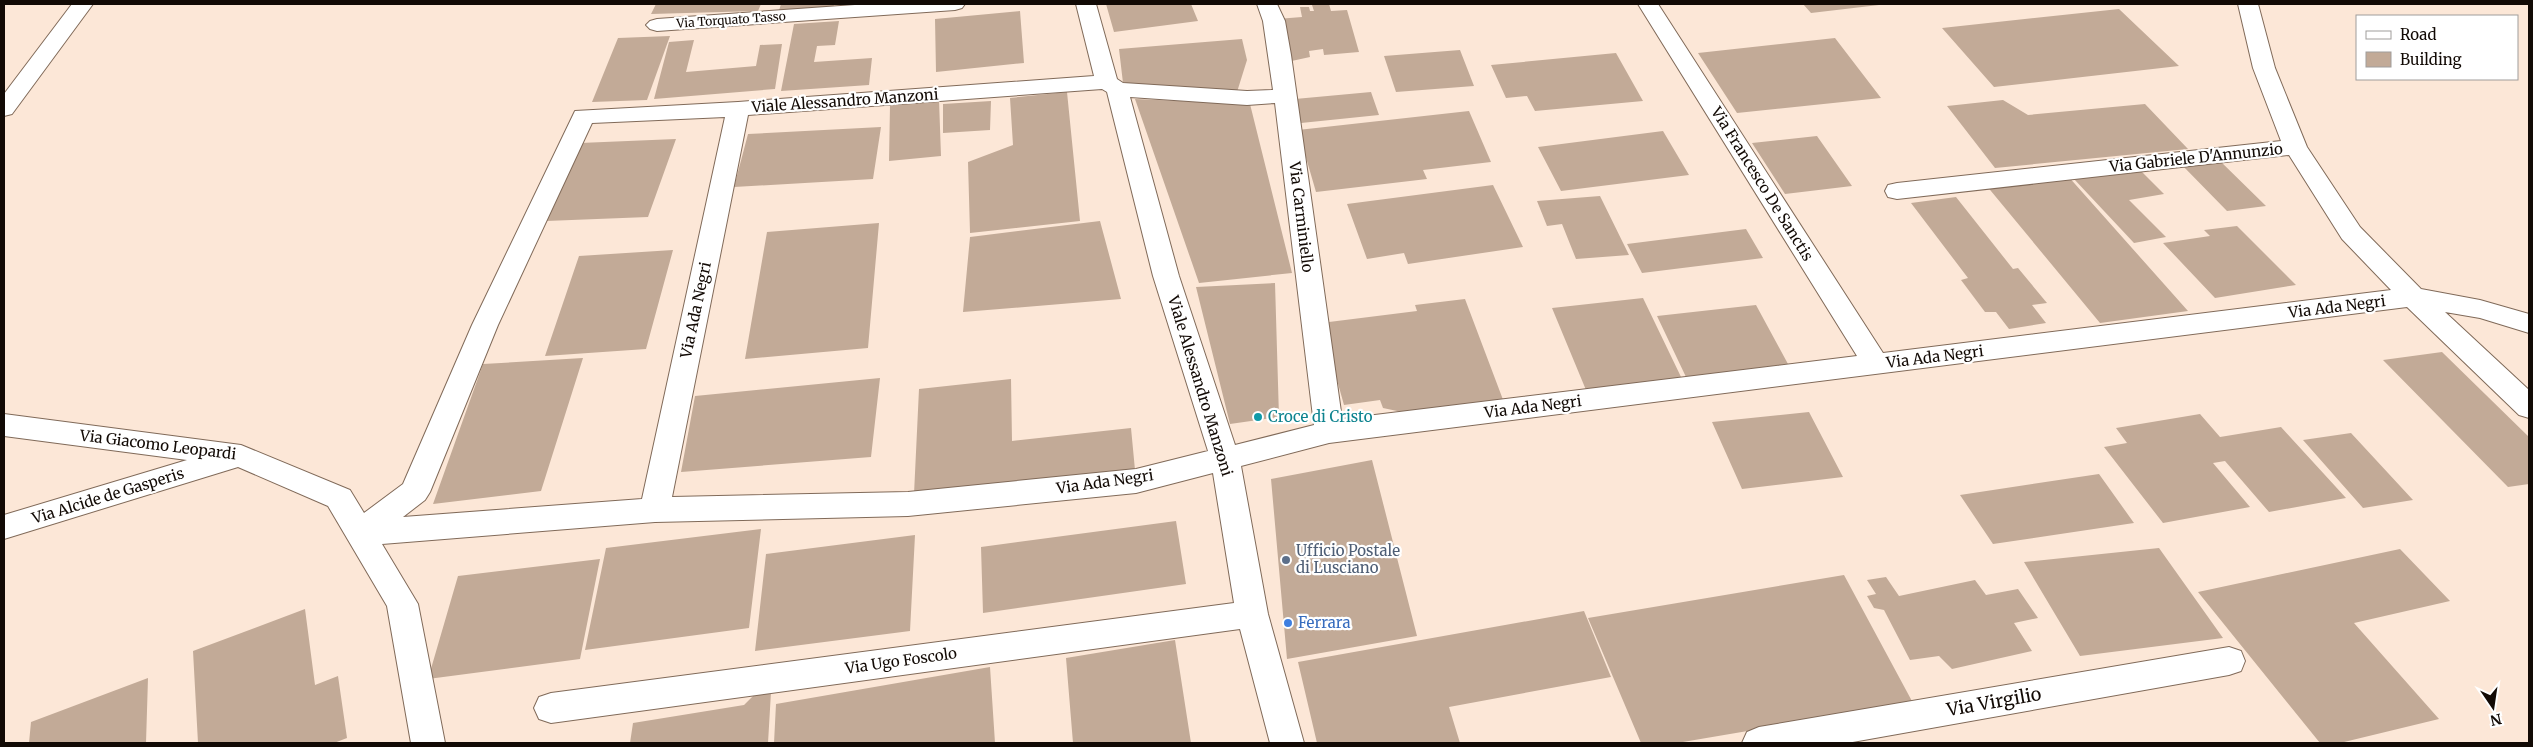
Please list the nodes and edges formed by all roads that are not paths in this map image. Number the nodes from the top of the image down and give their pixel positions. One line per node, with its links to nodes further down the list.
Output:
1 (83, 4): 10 (street)
2 (955, 4): 7 (street, Via Torquato Tasso)
3 (1086, 4): 8 (street, Viale Alessandro Manzoni)
4 (1268, 4): 9 (street, Via Carminiello)
5 (1648, 4): 16 (street, Via Francesco De Sanctis)
6 (2248, 4): 12 (street)
7 (656, 25)
8 (1112, 85): 9 (street, Viale Alessandro Manzoni); 11 (street, Viale Alessandro Manzoni); 21 (street, Viale Alessandro Manzoni)
9 (1285, 96): 19 (street, Via Carminiello)
10 (4, 109)
11 (738, 109): 22 (street, Via Ada Negri); 24 (street, Viale Alessandro Manzoni)
12 (2295, 147): 13 (street, Via Gabriele D'Annunzio); 14 (street, Via Gabriele D'Annunzio)
13 (1897, 191)
14 (2413, 297): 15 (street, Via Ada Negri); 16 (street, Via Ada Negri); 17 (street, Via Gabriele D'Annunzio)
15 (2529, 323)
16 (1876, 364): 19 (street, Via Ada Negri)
17 (2529, 407)
18 (4, 426): 20 (street, Via Giacomo Leopardi)
19 (1329, 432): 21 (street, Via Ada Negri)
20 (241, 456): 23 (street, Via Alcide de Gasperis); 24 (street, Via Giacomo Leopardi)
21 (1225, 459): 22 (street, Via Ada Negri); 25 (street, Viale Alessandro Manzoni)
22 (655, 510): 24 (street, Via Ada Negri)
23 (4, 527)
24 (360, 533): 28 (street, Via Giacomo Leopardi)
25 (1252, 614): 27 (street, Via Ugo Foscolo); 29 (street, Viale Alessandro Manzoni)
26 (2229, 661): 30 (street, Via Virgilio)
27 (551, 708)
28 (428, 743)
29 (1287, 743)
30 (1759, 743)

